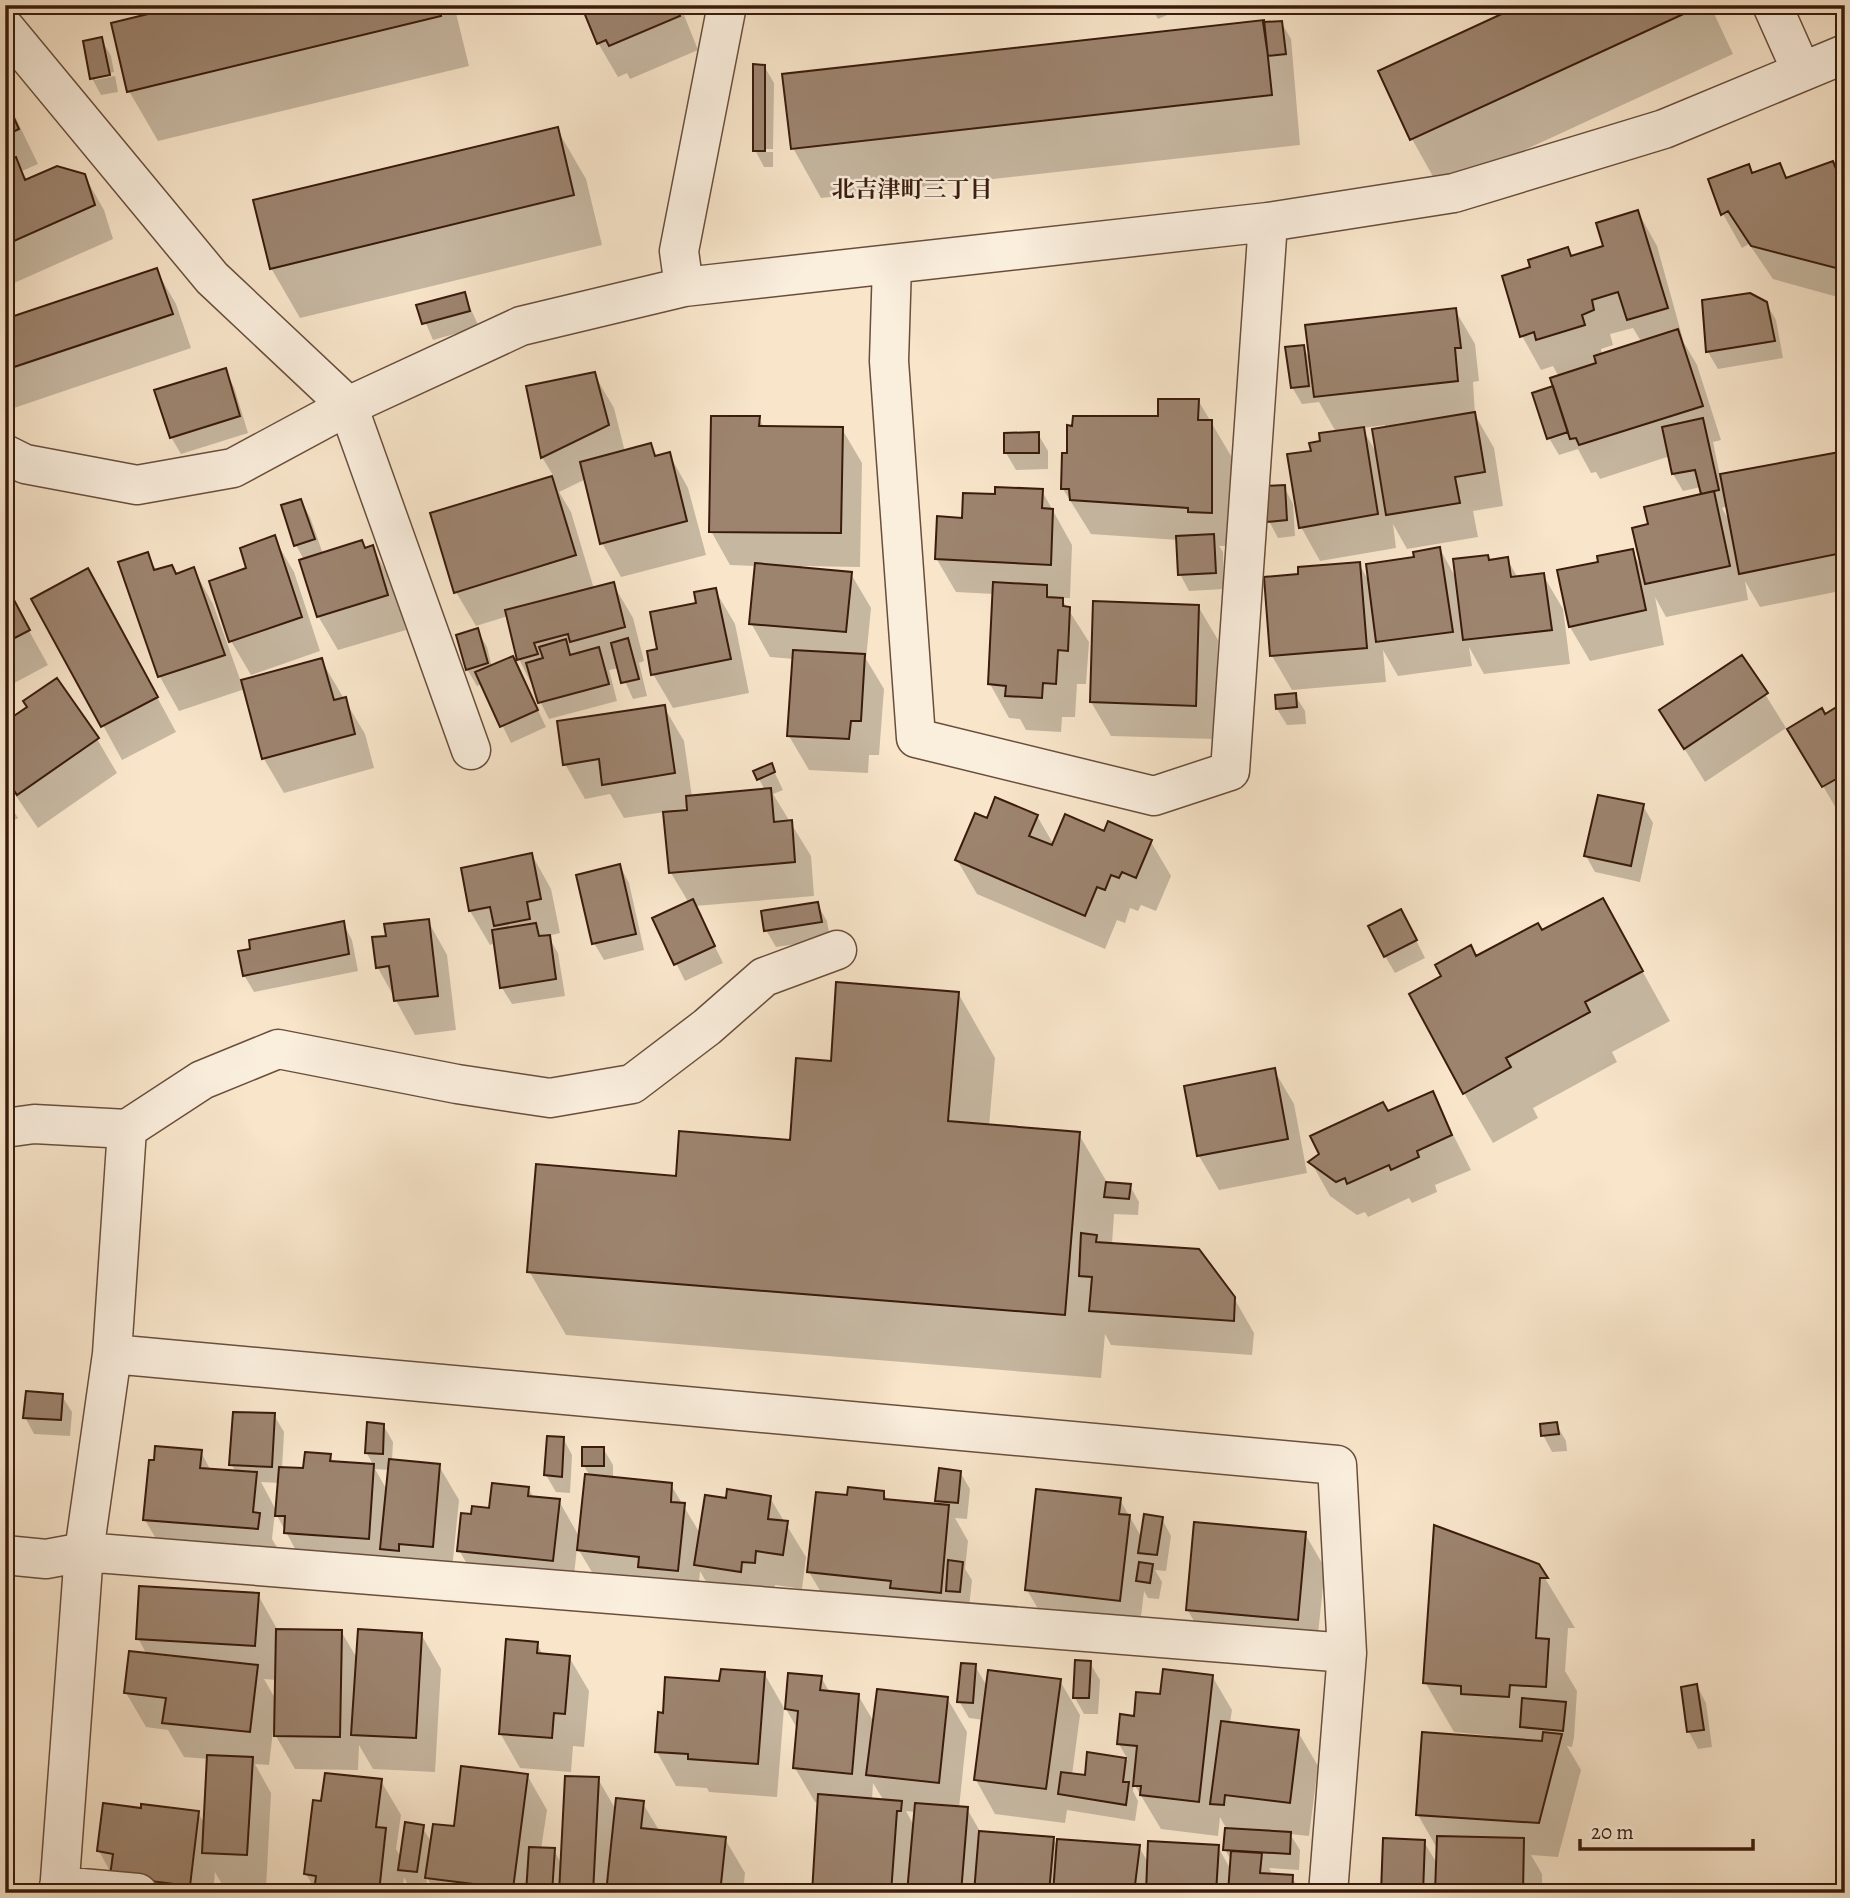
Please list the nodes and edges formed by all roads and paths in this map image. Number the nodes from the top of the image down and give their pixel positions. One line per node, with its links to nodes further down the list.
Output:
1 (727, 5): 8 (street)
2 (1772, 5): 5 (street)
3 (5, 28): 9 (street)
4 (1845, 54): 5 (street)
5 (1801, 70): 6 (street)
6 (1268, 222): 7 (street); 7 (street)
7 (892, 264): 8 (street)
8 (684, 287): 9 (street)
9 (348, 406): 10 (street); 11 (street)
10 (5, 454)
11 (471, 750)
12 (837, 950): 14 (street)
13 (5, 1128): 14 (street)
14 (127, 1129): 15 (street)
15 (112, 1354): 16 (street); 18 (street)
16 (84, 1552): 17 (street); 18 (street); 19 (street)
17 (5, 1555)
18 (1347, 1653): 21 (street)
19 (59, 1889): 20 (street)
20 (138, 1893)
21 (1328, 1893)

